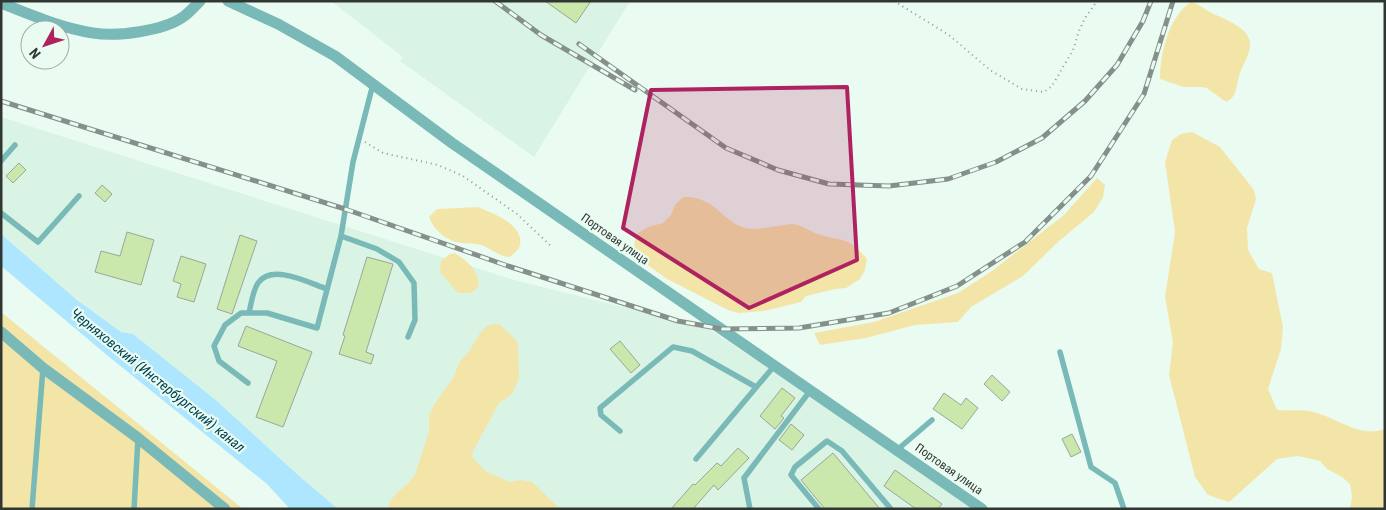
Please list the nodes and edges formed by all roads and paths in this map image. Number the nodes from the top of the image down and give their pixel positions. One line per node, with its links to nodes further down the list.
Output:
1 (200, 1): 5 (street)
2 (228, 1): 6 (street, Портовая улица)
3 (894, 1): 4 (path)
4 (1097, 1)
5 (1, 3)
6 (372, 84): 7 (lane); 19 (street, Портовая улица)
7 (359, 138): 12 (lane); 13 (path)
8 (15, 145): 9 (lane)
9 (1, 161)
10 (79, 196): 11 (lane)
11 (1, 213)
12 (341, 236): 14 (lane); 17 (lane)
13 (552, 247)
14 (327, 289): 15 (lane); 15 (lane)
15 (249, 313): 21 (lane)
16 (1, 332): 20 (street)
17 (408, 337)
18 (1060, 352): 36 (lane)
19 (775, 365): 22 (lane); 23 (street, Портовая улица)
20 (42, 368): 26 (street); 29 (lane)
21 (248, 383)
22 (756, 388): 25 (lane); 28 (lane)
23 (810, 391): 27 (street, Портовая улица); 32 (lane)
24 (932, 420): 27 (lane)
25 (620, 431)
26 (138, 438): 30 (lane); 31 (street)
27 (897, 450): 35 (street, Портовая улица)
28 (696, 460)
29 (32, 509)
30 (134, 509)
31 (225, 509)
32 (750, 509)
33 (818, 509): 34 (lane)
34 (892, 509)
35 (982, 509)
36 (1124, 509)

